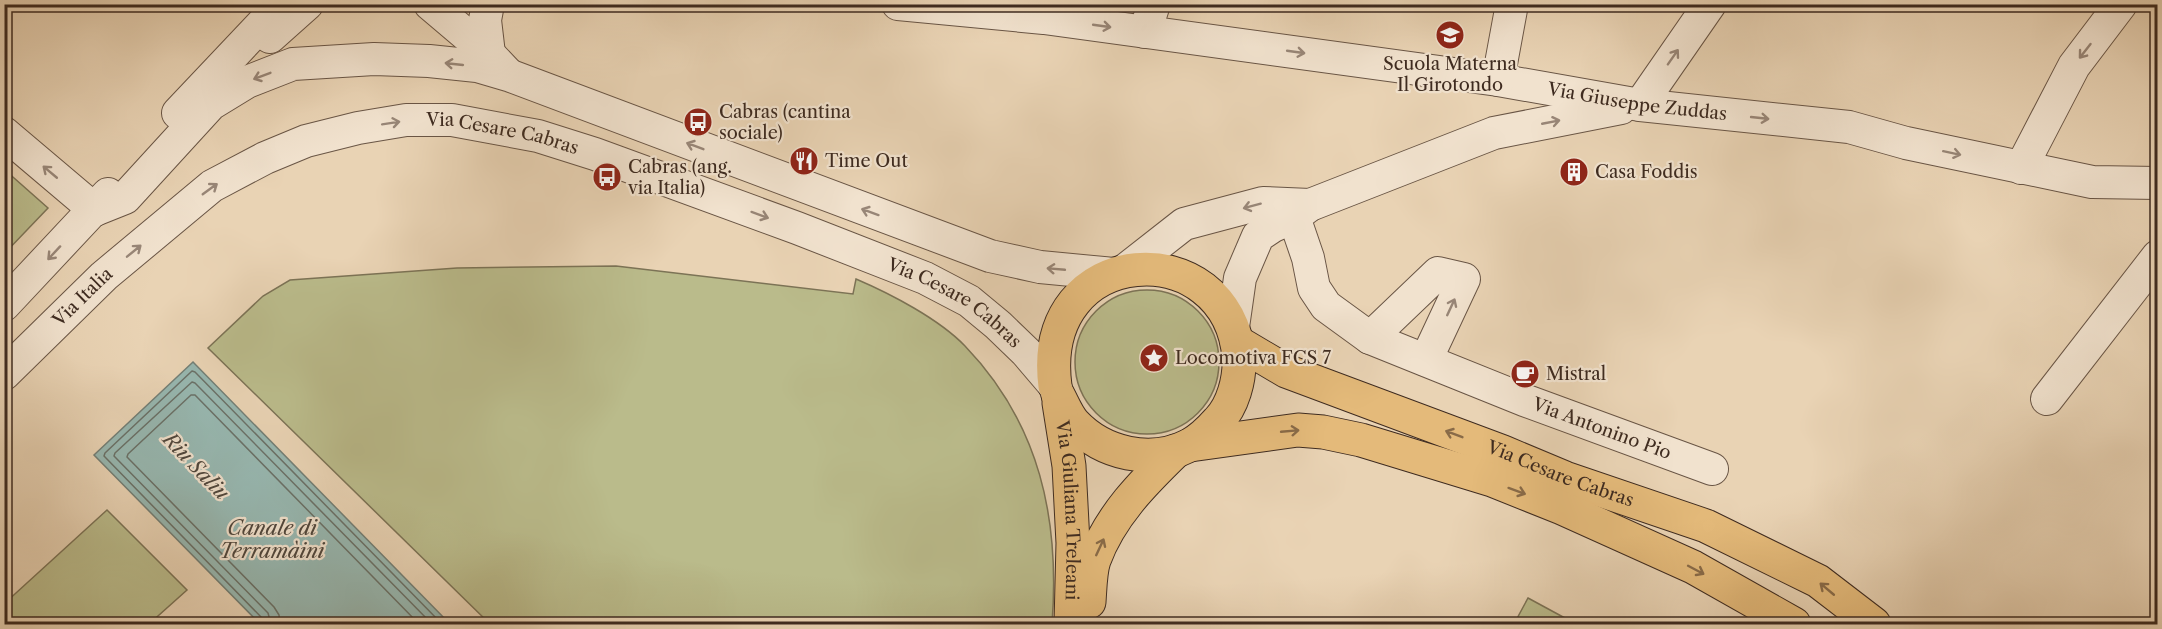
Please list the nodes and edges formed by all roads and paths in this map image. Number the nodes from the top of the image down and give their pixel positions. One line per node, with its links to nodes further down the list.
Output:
1 (281, 4): 11 (street)
2 (307, 4): 11 (street)
3 (430, 4): 12 (street)
4 (488, 4): 12 (street)
5 (898, 4): 9 (street, Via Giuseppe Zuddas)
6 (1512, 4): 14 (street)
7 (1710, 4): 15 (street, one-way to 7)
8 (2121, 4): 18 (street, one-way to 18)
9 (1047, 11): 10 (street, Via Giuseppe Zuddas, one-way to 10)
10 (1149, 18): 14 (street, Via Giuseppe Zuddas, one-way to 14)
11 (238, 48): 20 (street)
12 (489, 54): 13 (street)
13 (511, 76): 20 (street, one-way to 20); 24 (street, one-way to 13)
14 (1498, 80): 15 (street, Via Giuseppe Zuddas); 17 (street)
15 (1640, 105): 17 (street, one-way to 15); 18 (street, Via Giuseppe Zuddas, one-way to 18)
16 (4, 133): 20 (street, one-way to 16)
17 (1494, 133): 21 (street)
18 (2021, 168): 19 (street, Via Giuseppe Zuddas)
19 (2157, 183)
20 (94, 210): 25 (street, one-way to 25)
21 (1302, 211): 24 (street, one-way to 24); 26 (street); 27 (street, Via Antonino Pio)
22 (165, 226): 29 (street, Via Italia, one-way to 22); 30 (street, Via Cesare Cabras, one-way to 30)
23 (2157, 256): 31 (street)
24 (1119, 272): 26 (main road); 30 (main road)
25 (4, 305)
26 (1235, 334): 33 (main road); 39 (main road, Via Cesare Cabras, one-way to 26)
27 (1370, 338): 28 (street, Via Antonino Pio); 28 (street, one-way to 27)
28 (1426, 360): 34 (street, Via Antonino Pio)
29 (4, 374)
30 (1056, 391): 33 (main road); 36 (main road, Via Giuliana Treleani)
31 (2047, 399)
32 (1256, 435): 33 (main road, Via Cesare Cabras); 35 (main road, Via Giuliana Treleani); 38 (main road, Via Cesare Cabras, one-way to 38)
33 (1183, 448): 35 (main road, Via Giuliana Treleani)
34 (1712, 469)
35 (1130, 500): 37 (main road, Via Giuliana Treleani, one-way to 35)
36 (1071, 624)
37 (1087, 624)
38 (1794, 624)
39 (1874, 624)

